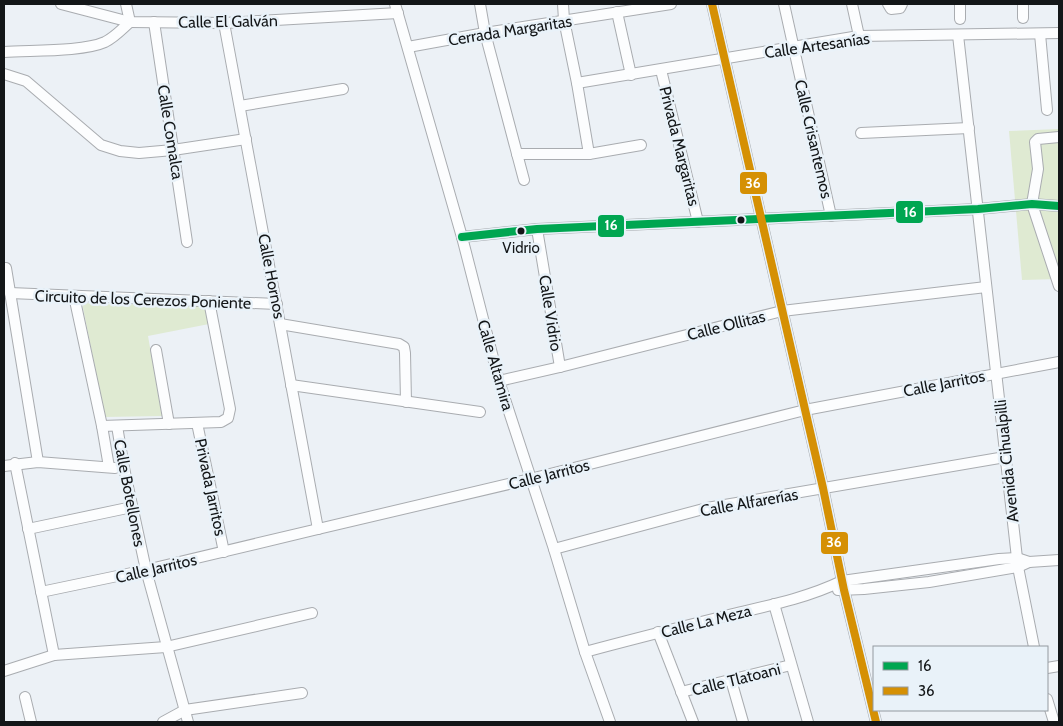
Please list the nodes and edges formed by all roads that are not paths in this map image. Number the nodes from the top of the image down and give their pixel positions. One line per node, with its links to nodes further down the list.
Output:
1 (61, 4): 18 (street, Calle El Galván)
2 (126, 4): 18 (street)
3 (480, 4): 21 (street)
4 (563, 4): 17 (street)
5 (671, 4): 14 (street, Cerrada Margaritas)
6 (712, 4): 29 (street)
7 (784, 4): 27 (street, Calle Crisantemos)
8 (852, 4): 25 (street)
9 (888, 4): 10 (street)
10 (902, 4)
11 (960, 4): 16 (street)
12 (1023, 4): 15 (street)
13 (396, 8): 20 (street, Calle El Galván); 26 (street, Calle Altamira)
14 (618, 12): 17 (street, Cerrada Margaritas); 32 (street)
15 (1023, 18)
16 (960, 19)
17 (564, 20): 21 (street, Cerrada Margaritas); 33 (street)
18 (130, 22): 19 (street, Calle El Galván); 28 (street)
19 (154, 22): 20 (street, Calle El Galván); 42 (street, Calle Comalca)
20 (224, 23): 35 (street, Calle Hornos)
21 (485, 33): 26 (street, Cerrada Margaritas); 43 (street)
22 (1040, 34): 23 (street, Calle Artesanías); 24 (street, Calle Artesanías); 36 (street)
23 (1059, 34)
24 (958, 35): 25 (street, Calle Artesanías); 37 (street, Avenida Cihualpilli)
25 (859, 36): 27 (street, Calle Artesanías)
26 (408, 47): 53 (street, Calle Altamira)
27 (793, 47): 29 (street, Calle Artesanías); 49 (street, Calle Crisantemos)
28 (4, 52)
29 (724, 59): 30 (street, Calle Artesanías); 50 (street)
30 (661, 70): 32 (street, Calle Artesanías); 51 (street, Privada Margaritas)
31 (4, 74): 42 (street)
32 (631, 75): 33 (street, Calle Artesanías)
33 (578, 83): 44 (street)
34 (343, 89): 35 (street)
35 (240, 106): 40 (street, Calle Hornos)
36 (1047, 110)
37 (969, 128): 38 (street); 48 (street, Avenida Cihualpilli)
38 (861, 134)
39 (1059, 137): 46 (street)
40 (246, 139): 42 (street); 61 (street, Calle Hornos)
41 (641, 145): 44 (street)
42 (173, 150): 54 (street, Calle Comalca)
43 (517, 154): 44 (street); 45 (street)
44 (589, 154)
45 (524, 180)
46 (1032, 204): 47 (street); 48 (street); 56 (street)
47 (1059, 206)
48 (978, 209): 49 (street); 57 (street, Avenida Cihualpilli)
49 (831, 216): 50 (street)
50 (761, 219): 51 (street); 62 (street)
51 (698, 222): 52 (street)
52 (537, 229): 53 (street); 66 (street, Calle Vidrio)
53 (462, 237): 68 (street, Calle Altamira)
54 (187, 242)
55 (6, 268): 58 (street)
56 (1059, 286)
57 (986, 287): 62 (street, Calle Ollitas); 67 (street, Avenida Cihualpilli)
58 (10, 293): 59 (street, Circuito de los Cerezos Poniente); 78 (street)
59 (74, 296): 60 (street, Circuito de los Cerezos Poniente); 75 (street, Calle Botellones)
60 (209, 301): 61 (street, Circuito de los Cerezos Poniente); 73 (street)
61 (277, 304): 63 (street, Calle Hornos)
62 (782, 311): 66 (street, Calle Ollitas); 71 (street)
63 (280, 324): 69 (street, Calle Hornos); 70 (street)
64 (156, 350): 74 (street)
65 (1059, 362): 67 (street, Calle Jarritos)
66 (560, 367): 68 (street, Calle Ollitas)
67 (996, 374): 71 (street, Calle Jarritos); 77 (street, Avenida Cihualpilli)
68 (499, 381): 83 (street, Calle Altamira)
69 (291, 385): 70 (street); 87 (street, Calle Hornos)
70 (406, 402): 72 (street)
71 (805, 410): 83 (street, Calle Jarritos); 84 (street)
72 (480, 412)
73 (197, 423): 74 (street); 89 (street, Privada Jarritos)
74 (169, 424): 76 (street)
75 (102, 426): 76 (street); 81 (street, Calle Botellones)
76 (117, 426): 82 (street, Calle Botellones)
77 (1006, 457): 84 (street, Calle Alfarerías); 91 (street, Avenida Cihualpilli)
78 (38, 462): 79 (street); 81 (street)
79 (15, 464): 80 (street); 86 (street)
80 (4, 466)
81 (109, 467): 82 (street)
82 (124, 468): 85 (street, Calle Botellones)
83 (530, 478): 87 (street, Calle Jarritos); 88 (street, Calle Altamira)
84 (823, 488): 88 (street, Calle Alfarerías); 93 (street)
85 (132, 507): 86 (street); 92 (street, Calle Botellones)
86 (28, 529): 94 (street)
87 (318, 530): 89 (street, Calle Jarritos)
88 (554, 549): 100 (street, Calle Altamira)
89 (224, 552): 92 (street, Calle Jarritos)
90 (1059, 560): 91 (street, Calle La Meza)
91 (1017, 562): 93 (street, Calle La Meza); 98 (street, Avenida Cihualpilli)
92 (146, 570): 94 (street, Calle Jarritos); 99 (street, Calle Botellones)
93 (843, 586): 95 (street, Calle La Meza); 107 (street)
94 (41, 592): 101 (street)
95 (774, 604): 97 (street, Calle La Meza); 102 (street)
96 (312, 613): 99 (street)
97 (658, 632): 100 (street, Calle La Meza); 105 (street)
98 (1034, 646)
99 (166, 647): 101 (street); 110 (street, Calle Botellones)
100 (585, 652): 114 (street, Calle Altamira)
101 (54, 655): 103 (street)
102 (791, 665): 104 (street, Calle Tlatoani); 117 (street)
103 (4, 671)
104 (731, 680): 105 (street, Calle Tlatoani); 116 (street)
105 (682, 692): 115 (street)
106 (302, 693): 110 (street)
107 (872, 696)
108 (25, 697): 111 (street)
109 (1048, 703): 118 (street)
110 (185, 710): 112 (street); 113 (street, Calle Botellones)
111 (31, 722)
112 (163, 722)
113 (188, 722)
114 (610, 722)
115 (693, 722)
116 (743, 722)
117 (808, 722)
118 (1054, 722)

